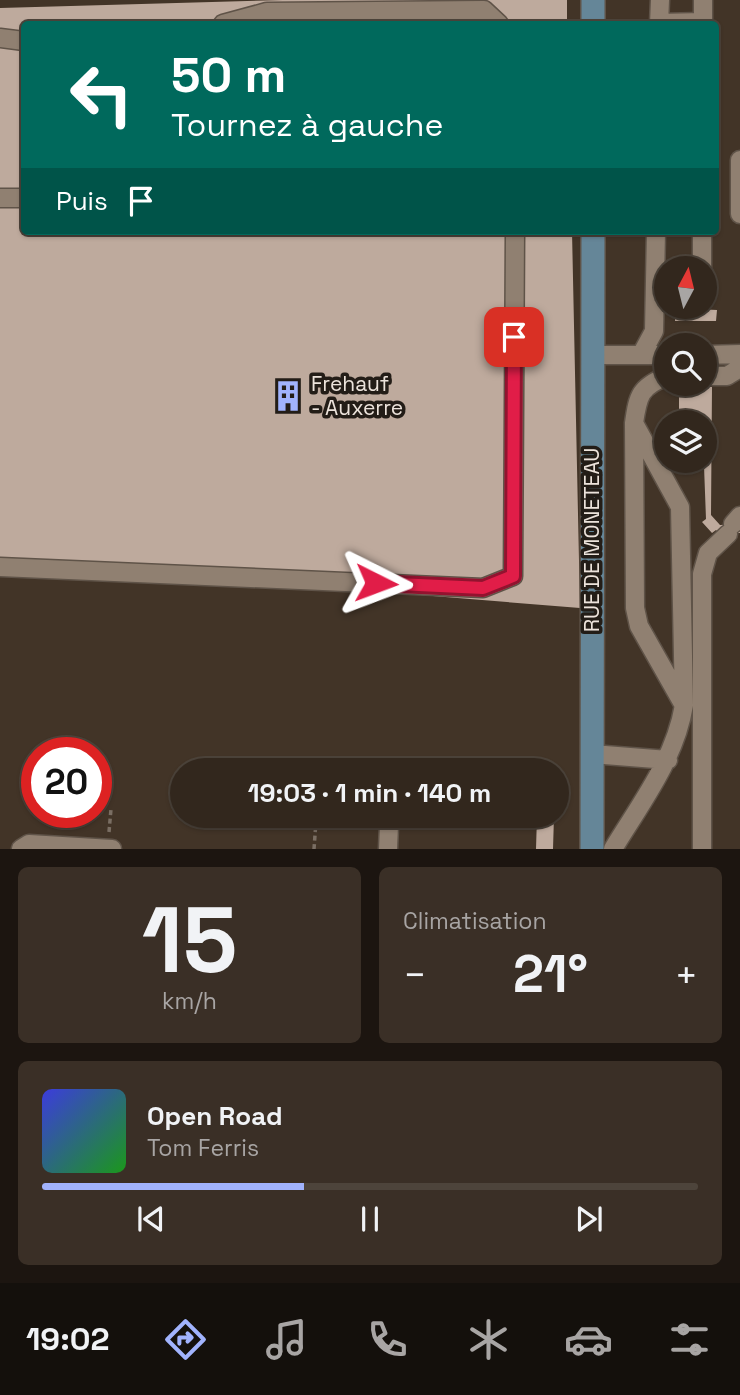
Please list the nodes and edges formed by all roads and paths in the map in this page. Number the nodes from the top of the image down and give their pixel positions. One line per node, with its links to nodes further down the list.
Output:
1 (593, 0): 6 (main road)
2 (660, 0): 7 (lane)
3 (703, 0): 8 (lane)
4 (234, 21): 5 (lane)
5 (496, 21)
6 (593, 21)
7 (659, 21)
8 (703, 21)
9 (0, 38): 10 (lane)
10 (21, 41)
11 (740, 160): 14 (lane)
12 (0, 198): 13 (lane)
13 (21, 198)
14 (740, 214)
15 (515, 235): 32 (lane)
16 (593, 235): 22 (main road, RUE DE MONETEAU)
17 (656, 235): 19 (lane)
18 (702, 235): 20 (lane)
19 (658, 256)
20 (702, 256)
21 (656, 319): 23 (lane)
22 (593, 355): 23 (lane); 34 (main road, RUE DE MONETEAU)
23 (641, 355): 24 (lane)
24 (654, 355)
25 (717, 355): 26 (lane)
26 (740, 355)
27 (740, 361): 28 (lane)
28 (717, 376)
29 (654, 381): 30 (lane)
30 (634, 423): 33 (lane); 33 (lane)
31 (734, 525): 45 (lane)
32 (0, 567)
33 (684, 705): 35 (lane)
34 (592, 754): 35 (lane); 43 (main road, RUE DE MONETEAU)
35 (668, 760): 44 (lane)
36 (111, 828): 40 (path)
37 (316, 828): 41 (path)
38 (389, 828): 42 (lane)
39 (21, 849): 40 (lane)
40 (111, 849)
41 (314, 849)
42 (388, 849)
43 (592, 849)
44 (613, 849)
45 (702, 849)

